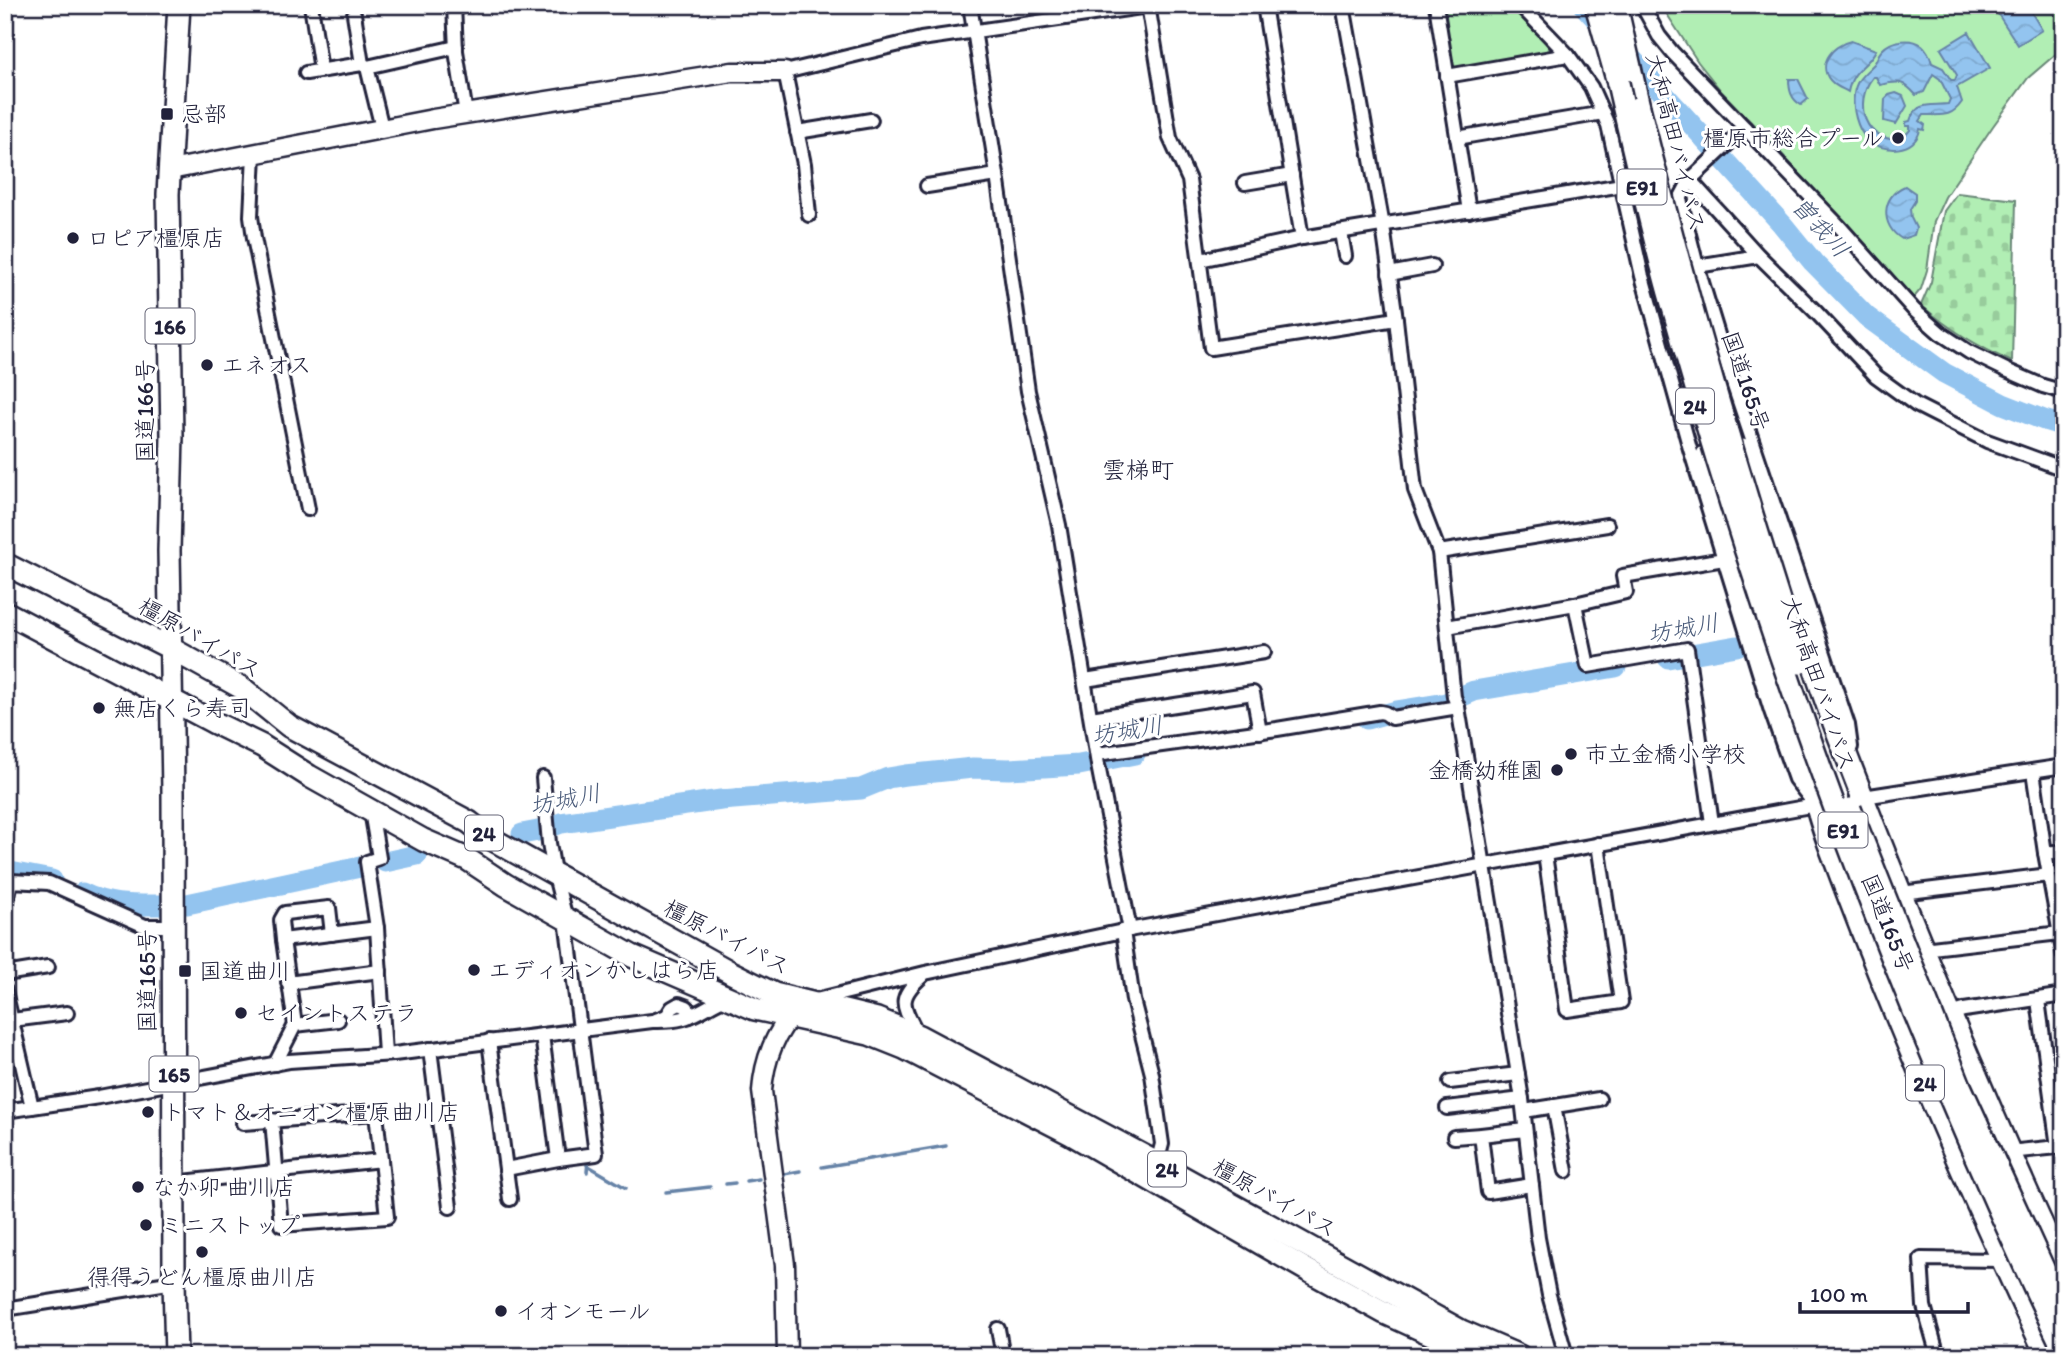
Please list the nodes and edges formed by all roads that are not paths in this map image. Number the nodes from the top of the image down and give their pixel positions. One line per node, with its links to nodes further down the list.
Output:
1 (178, 5): 34 (highway, 国道166号 / 166)
2 (312, 5): 20 (street)
3 (454, 5): 17 (street)
4 (970, 5): 16 (street)
5 (1264, 5): 36 (street)
6 (1343, 5): 43 (street)
7 (1436, 5): 23 (street)
8 (1520, 5): 18 (street)
9 (1596, 5): 24 (highway)
10 (1602, 5): 24 (highway, 大和高田バイパス / E91)
11 (1616, 5): 25 (highway, 大和高田バイパス / E91)
12 (1624, 5): 25 (highway)
13 (1642, 5): 30 (street)
14 (1150, 6): 16 (street); 48 (street)
15 (354, 14): 19 (street)
16 (975, 32): 21 (street); 35 (street)
17 (456, 47): 19 (street); 27 (street)
18 (1568, 55): 23 (street); 26 (street)
19 (364, 66): 20 (street); 29 (street)
20 (321, 71): 22 (street)
21 (785, 72): 27 (street); 31 (street)
22 (306, 73)
23 (1447, 76): 32 (street)
24 (1618, 83): 53 (highway, 大和高田バイパス / E91, bridge)
25 (1639, 107): 53 (highway, 大和高田バイパス / E91, bridge)
26 (1603, 113): 32 (street); 39 (street)
27 (466, 114): 29 (street)
28 (871, 120): 31 (street)
29 (383, 128): 33 (street)
30 (1743, 130): 37 (street); 55 (street)
31 (797, 132): 42 (street)
32 (1457, 138): 41 (street)
33 (254, 154): 34 (street); 57 (street)
34 (170, 170): 65 (highway, 国道166号 / 166)
35 (997, 175): 40 (street); 67 (street)
36 (1292, 175): 38 (street); 45 (street)
37 (1692, 178): 47 (street); 50 (street)
38 (1245, 183)
39 (1622, 185): 41 (street); 52 (street)
40 (927, 186)
41 (1469, 211): 43 (street)
42 (809, 215)
43 (1383, 226): 44 (street); 51 (street)
44 (1341, 232): 45 (street); 46 (street)
45 (1302, 238): 48 (street)
46 (1345, 256)
47 (1759, 256): 50 (street); 56 (street)
48 (1200, 260): 54 (street)
49 (1432, 266): 51 (street)
50 (1697, 266): 52 (street); 78 (street)
51 (1389, 274): 54 (street)
52 (1642, 276): 60 (street)
53 (1677, 290): 78 (highway, 国道165号 / 24, bridge); 81 (highway, 国道165号 / 24, bridge); 158 (highway, 大和高田バイパス / E91, bridge); 160 (highway, 大和高田バイパス / E91, bridge)
54 (1396, 319): 59 (street)
55 (2064, 392)
56 (2064, 469)
57 (308, 509)
58 (1607, 525): 59 (street)
59 (1439, 552): 64 (street)
60 (1724, 559): 62 (street); 81 (street)
61 (5, 564): 65 (highway, 橿原バイパス / 24)
62 (1575, 604): 64 (street); 83 (street)
63 (5, 612): 68 (highway, 橿原バイパス / 24)
64 (1447, 627): 69 (street)
65 (170, 648): 68 (highway, 国道165号 / 165); 74 (highway, 橿原バイパス / 24)
66 (1264, 652): 67 (street)
67 (1085, 680): 70 (street)
68 (172, 700): 71 (highway, 橿原バイパス / 24); 79 (highway, 国道165号 / 165)
69 (1456, 702): 72 (street); 88 (street)
70 (1091, 718): 72 (street); 73 (street)
71 (213, 722): 79 (highway); 80 (highway, 橿原バイパス / 24)
72 (1260, 732): 73 (street)
73 (1097, 759): 98 (street)
74 (352, 760): 80 (highway); 89 (highway, 橿原バイパス / 24)
75 (2064, 766): 76 (street)
76 (2034, 771): 78 (street); 87 (street)
77 (544, 778): 89 (street)
78 (1860, 789): 81 (street); 91 (highway, 国道165号 / 24)
79 (173, 792): 95 (highway, 国道165号 / 165)
80 (337, 792): 82 (highway, 橿原バイパス / 24)
81 (1816, 805): 83 (street); 97 (highway, 国道165号 / 24)
82 (371, 811): 94 (highway, 橿原バイパス / 24); 96 (street)
83 (1712, 823): 84 (street)
84 (1598, 844): 86 (street); 86 (street)
85 (2064, 851): 87 (street)
86 (1545, 853): 88 (street)
87 (2045, 853): 90 (street)
88 (1483, 865): 98 (street); 128 (street)
89 (554, 872): 94 (street); 113 (highway, 橿原バイパス / 24)
90 (2049, 875): 91 (street); 93 (street)
91 (1904, 903): 97 (street); 102 (highway, 国道165号 / 24)
92 (5, 911): 95 (street)
93 (2060, 918): 99 (street)
94 (566, 919): 111 (highway, 橿原バイパス / 24); 121 (street)
95 (173, 926): 129 (highway, 国道165号 / 165)
96 (377, 928): 100 (street); 105 (street)
97 (1862, 930): 120 (highway, 国道165号 / 24)
98 (1126, 931): 106 (street); 146 (street)
99 (2060, 933): 102 (street); 103 (street)
100 (332, 934): 101 (street); 101 (street)
101 (283, 940): 108 (street)
102 (1923, 949): 115 (highway, 国道165号 / 24)
103 (2064, 956)
104 (48, 967): 107 (street)
105 (380, 971): 108 (street); 126 (street)
106 (925, 973): 113 (street); 123 (street)
107 (5, 974)
108 (288, 983): 118 (street)
109 (5, 991): 119 (street)
110 (2064, 995): 112 (street)
111 (729, 997): 116 (highway, 橿原バイパス / 24); 121 (street)
112 (2038, 1000): 115 (street); 142 (street)
113 (807, 1003): 116 (street); 123 (highway, 橿原バイパス / 24)
114 (67, 1013): 119 (street)
115 (1949, 1014): 120 (street); 142 (highway, 国道165号 / 24)
116 (790, 1018): 162 (street); 164 (highway, 橿原バイパス / 24)
117 (338, 1020): 118 (street)
118 (295, 1025): 127 (street)
119 (11, 1029): 134 (street)
120 (1902, 1030): 143 (highway, 国道165号 / 24)
121 (575, 1031): 122 (street); 144 (street)
122 (542, 1035): 124 (street); 144 (street)
123 (919, 1036): 146 (highway, 橿原バイパス / 24)
124 (489, 1041): 125 (street); 147 (street)
125 (430, 1049): 126 (street); 153 (street)
126 (385, 1054): 127 (street)
127 (275, 1064): 129 (street)
128 (1518, 1074): 130 (street); 132 (street)
129 (174, 1082): 134 (street); 150 (highway, 国道165号 / 165)
130 (1450, 1082)
131 (1599, 1098): 133 (street)
132 (1523, 1105): 133 (street); 135 (street); 139 (street)
133 (1554, 1106): 149 (street)
134 (32, 1107): 136 (street)
135 (1447, 1108)
136 (5, 1111)
137 (272, 1121): 138 (street); 145 (street); 148 (street)
138 (243, 1123)
139 (1525, 1130): 140 (street); 151 (street)
140 (1481, 1135): 141 (street); 151 (street)
141 (1454, 1137)
142 (2009, 1150): 143 (street); 155 (highway, 国道165号 / 24)
143 (1955, 1154): 154 (highway, 国道165号 / 24)
144 (558, 1158): 147 (street)
145 (381, 1160): 148 (street); 148 (street)
146 (1157, 1163): 165 (highway, 橿原バイパス / 24)
147 (506, 1169): 152 (street)
148 (276, 1170): 150 (street)
149 (1566, 1171)
150 (174, 1183): 156 (highway, 国道165号 / 165)
151 (1532, 1185): 166 (street)
152 (510, 1199)
153 (450, 1207)
154 (2004, 1263): 155 (street); 167 (street); 168 (highway, 国道165号 / 24)
155 (2062, 1263)
156 (174, 1282): 157 (street); 161 (highway, 国道165号 / 165)
157 (5, 1309)
158 (2064, 1314)
159 (998, 1329): 163 (street)
160 (2064, 1350)
161 (176, 1356)
162 (787, 1356)
163 (1003, 1356)
164 (1479, 1356)
165 (1519, 1356)
166 (1566, 1356)
167 (1938, 1356)
168 (2047, 1356)

